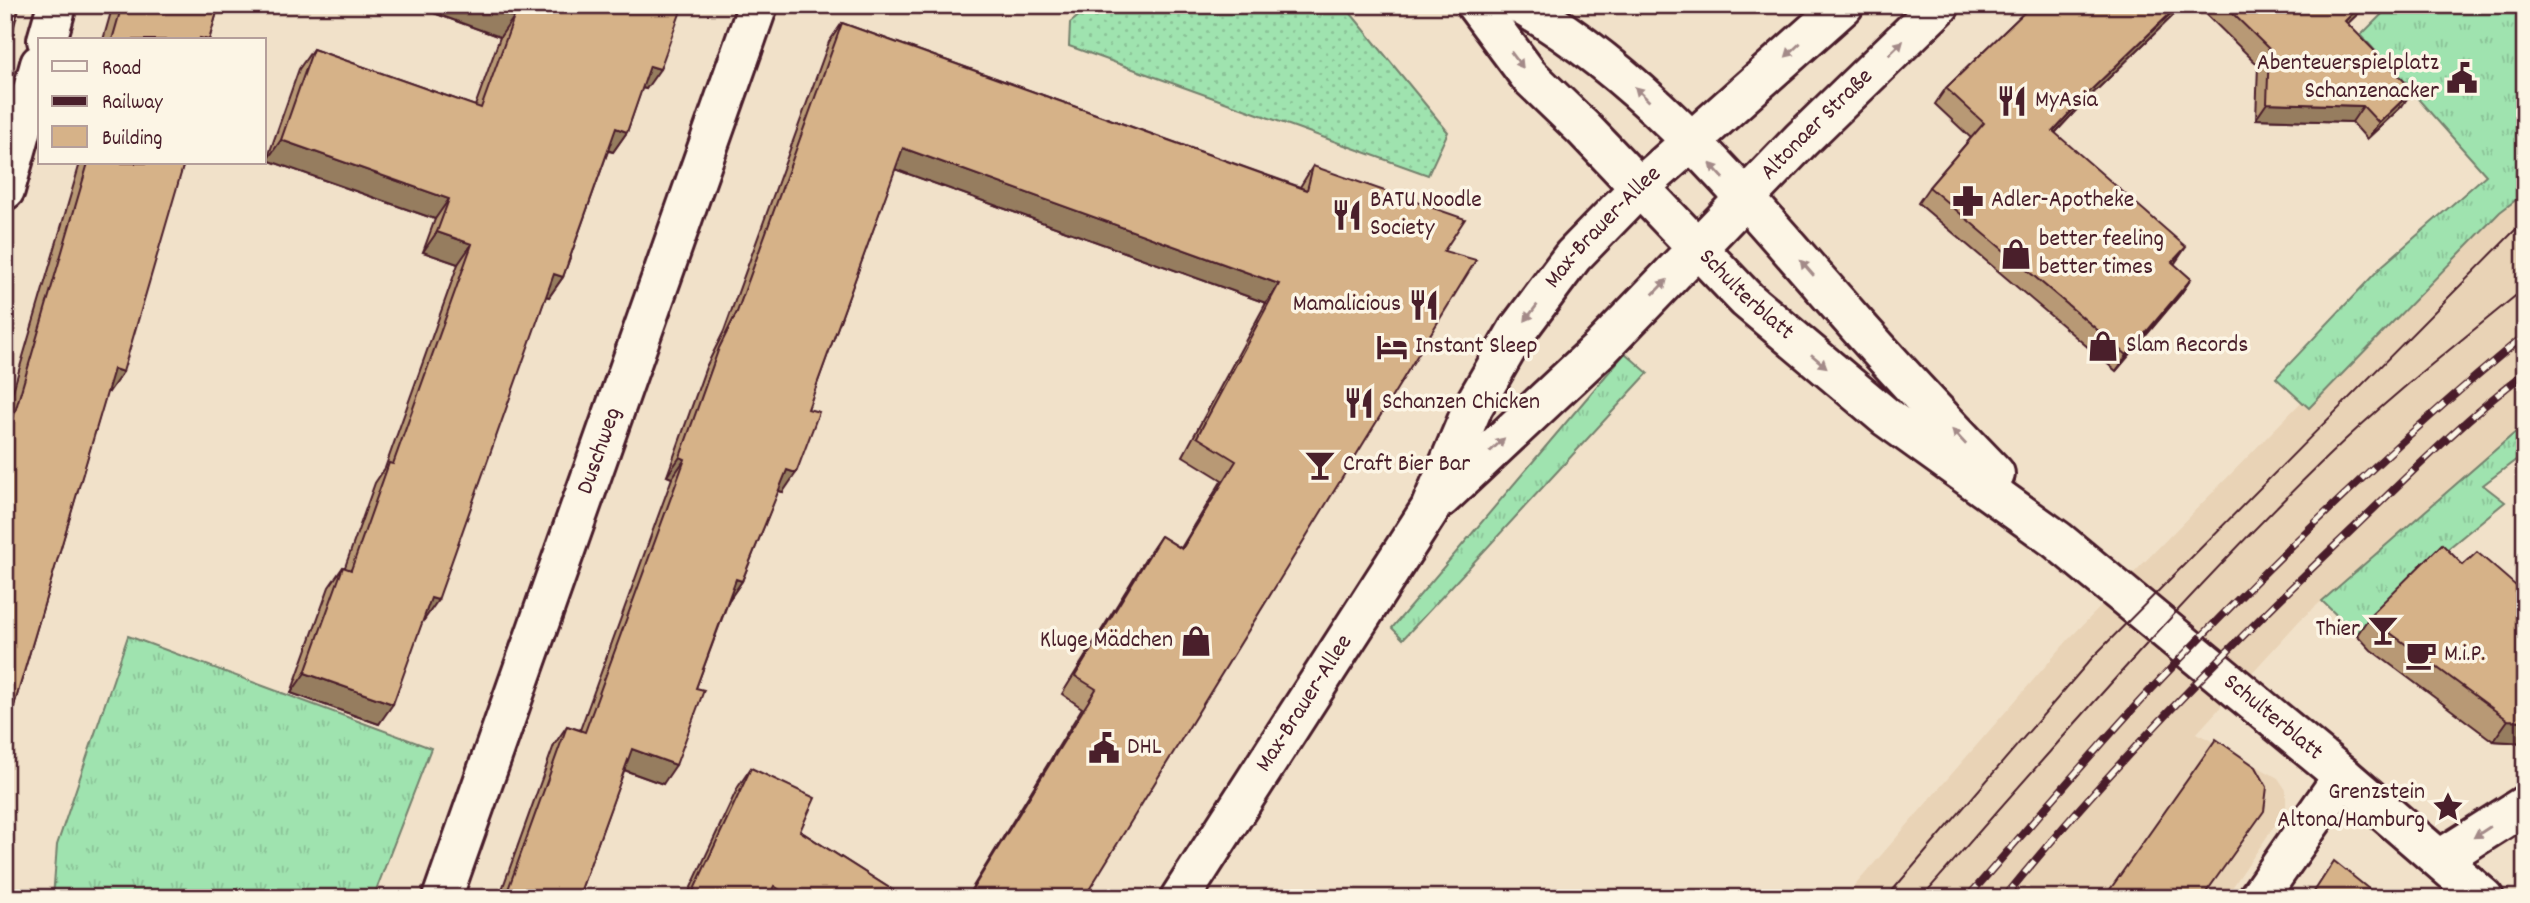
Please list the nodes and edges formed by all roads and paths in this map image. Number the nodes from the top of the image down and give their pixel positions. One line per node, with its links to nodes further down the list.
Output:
1 (57, 5): 7 (street)
2 (758, 5): 19 (street, Duschweg)
3 (1476, 5): 10 (street, Schulterblatt, one-way to 10)
4 (1521, 5): 9 (street, Schulterblatt, one-way to 4)
5 (1844, 5): 9 (street, one-way to 9)
6 (1940, 5): 12 (street, Altonaer Straße, one-way to 6)
7 (48, 38)
8 (38, 71): 11 (street)
9 (1690, 142): 10 (street, Max-Brauer-Allee); 12 (street, Schulterblatt, one-way to 9)
10 (1640, 187): 13 (street, Schulterblatt); 14 (street, Max-Brauer-Allee, one-way to 14)
11 (5, 190)
12 (1744, 200): 13 (street, Altonaer Straße); 15 (street, Schulterblatt, one-way to 12)
13 (1698, 248): 14 (street, Max-Brauer-Allee, one-way to 13); 15 (street, Schulterblatt, one-way to 15)
14 (1430, 509): 20 (street, Max-Brauer-Allee)
15 (2057, 540): 16 (street, Schulterblatt)
16 (2343, 775): 18 (street, Schulterblatt); 21 (street)
17 (2525, 805): 18 (street, one-way to 18)
18 (2440, 859): 22 (street, Schulterblatt)
19 (442, 898)
20 (1180, 898)
21 (2258, 898)
22 (2484, 898)

